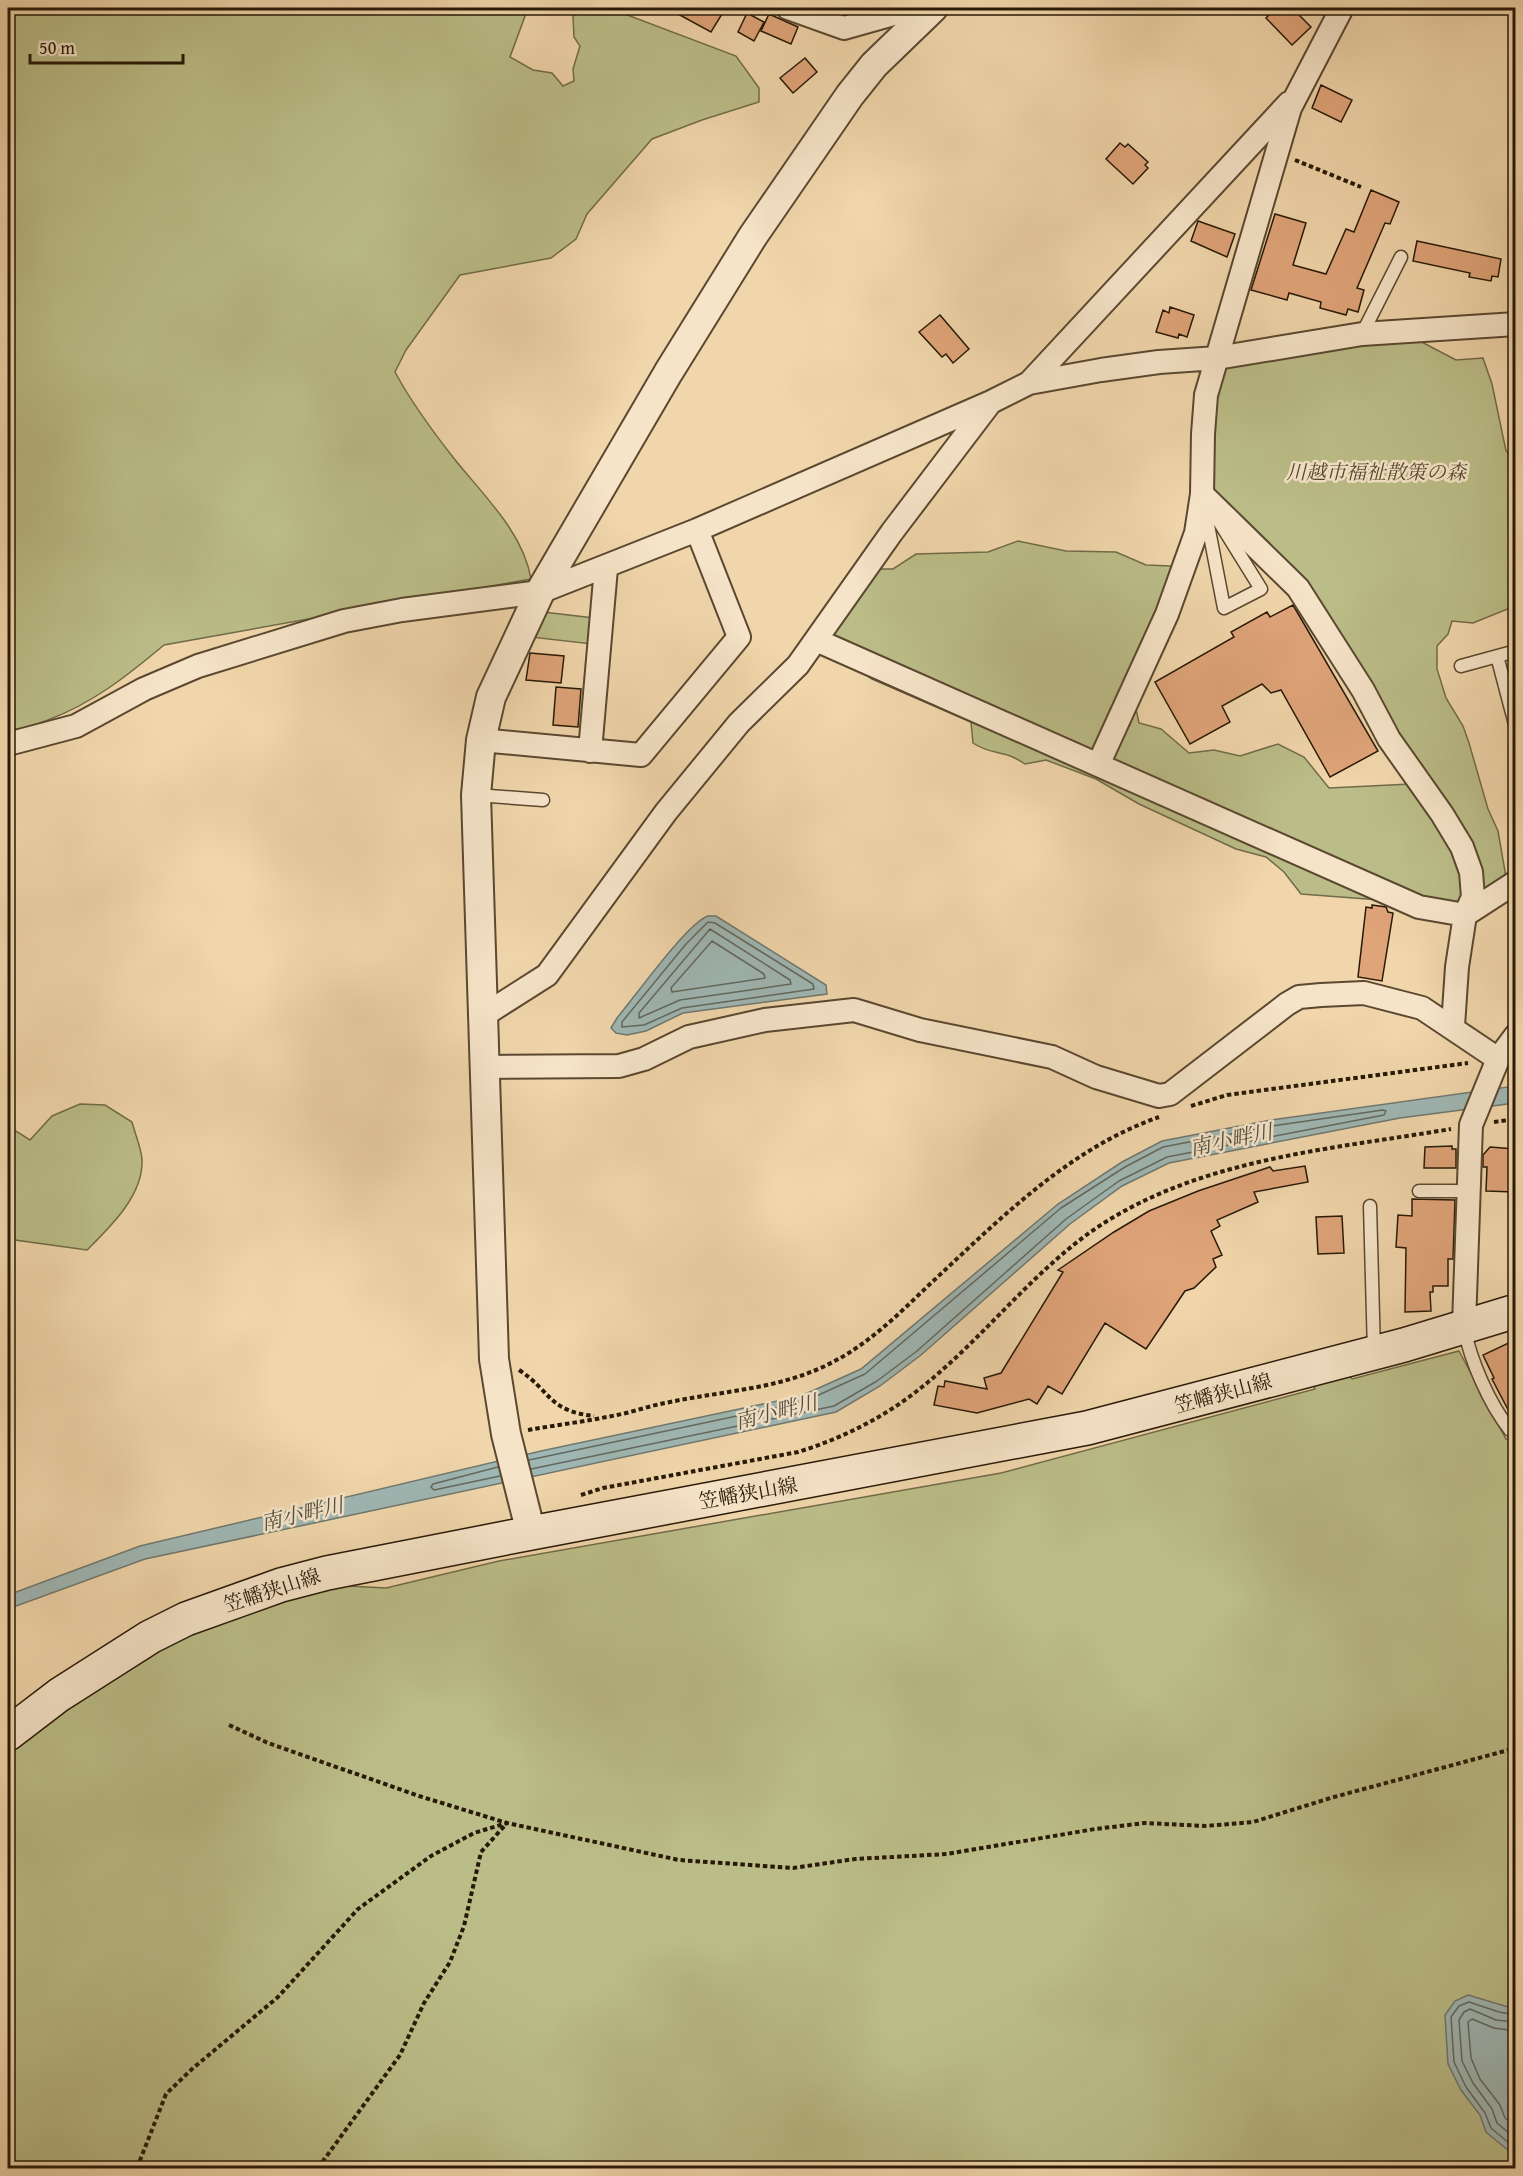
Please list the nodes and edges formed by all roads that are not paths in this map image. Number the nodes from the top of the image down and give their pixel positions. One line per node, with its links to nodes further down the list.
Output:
1 (788, 8): 2 (street)
2 (915, 8)
3 (933, 8): 15 (street)
4 (1342, 8): 5 (street)
5 (1296, 95): 9 (street); 10 (street)
6 (1401, 257): 8 (lane)
7 (1515, 324): 8 (street)
8 (1362, 334): 9 (street)
9 (1217, 358): 10 (street); 12 (street)
10 (1029, 382): 11 (street)
11 (991, 402): 13 (street); 16 (street)
12 (1202, 494): 12 (lane); 24 (street); 28 (street)
13 (697, 530): 14 (street); 23 (street)
14 (606, 568): 15 (street); 23 (street)
15 (540, 592): 21 (street); 22 (street)
16 (816, 640): 24 (street); 29 (street)
17 (1515, 651): 18 (lane)
18 (1497, 656): 19 (lane); 20 (lane)
19 (1461, 666)
20 (1515, 728)
21 (481, 740): 23 (street); 25 (street)
22 (8, 744)
23 (590, 751)
24 (1098, 765): 28 (street)
25 (476, 795): 26 (lane); 29 (street)
26 (543, 800)
27 (1515, 882): 28 (street)
28 (1465, 915): 30 (street)
29 (481, 1017): 33 (street)
30 (1453, 1026): 32 (street); 33 (street)
31 (1515, 1035): 32 (street)
32 (1498, 1060): 35 (street)
33 (483, 1066): 41 (street)
34 (1419, 1191): 35 (lane)
35 (1468, 1191): 38 (street)
36 (1370, 1206): 39 (lane)
37 (1512, 1314): 38 (main road, 笠幡狭山線)
38 (1464, 1325): 39 (main road, 笠幡狭山線); 40 (lane)
39 (1374, 1353): 41 (main road, 笠幡狭山線)
40 (1515, 1431)
41 (528, 1519): 42 (main road, 笠幡狭山線)
42 (8, 1734)

